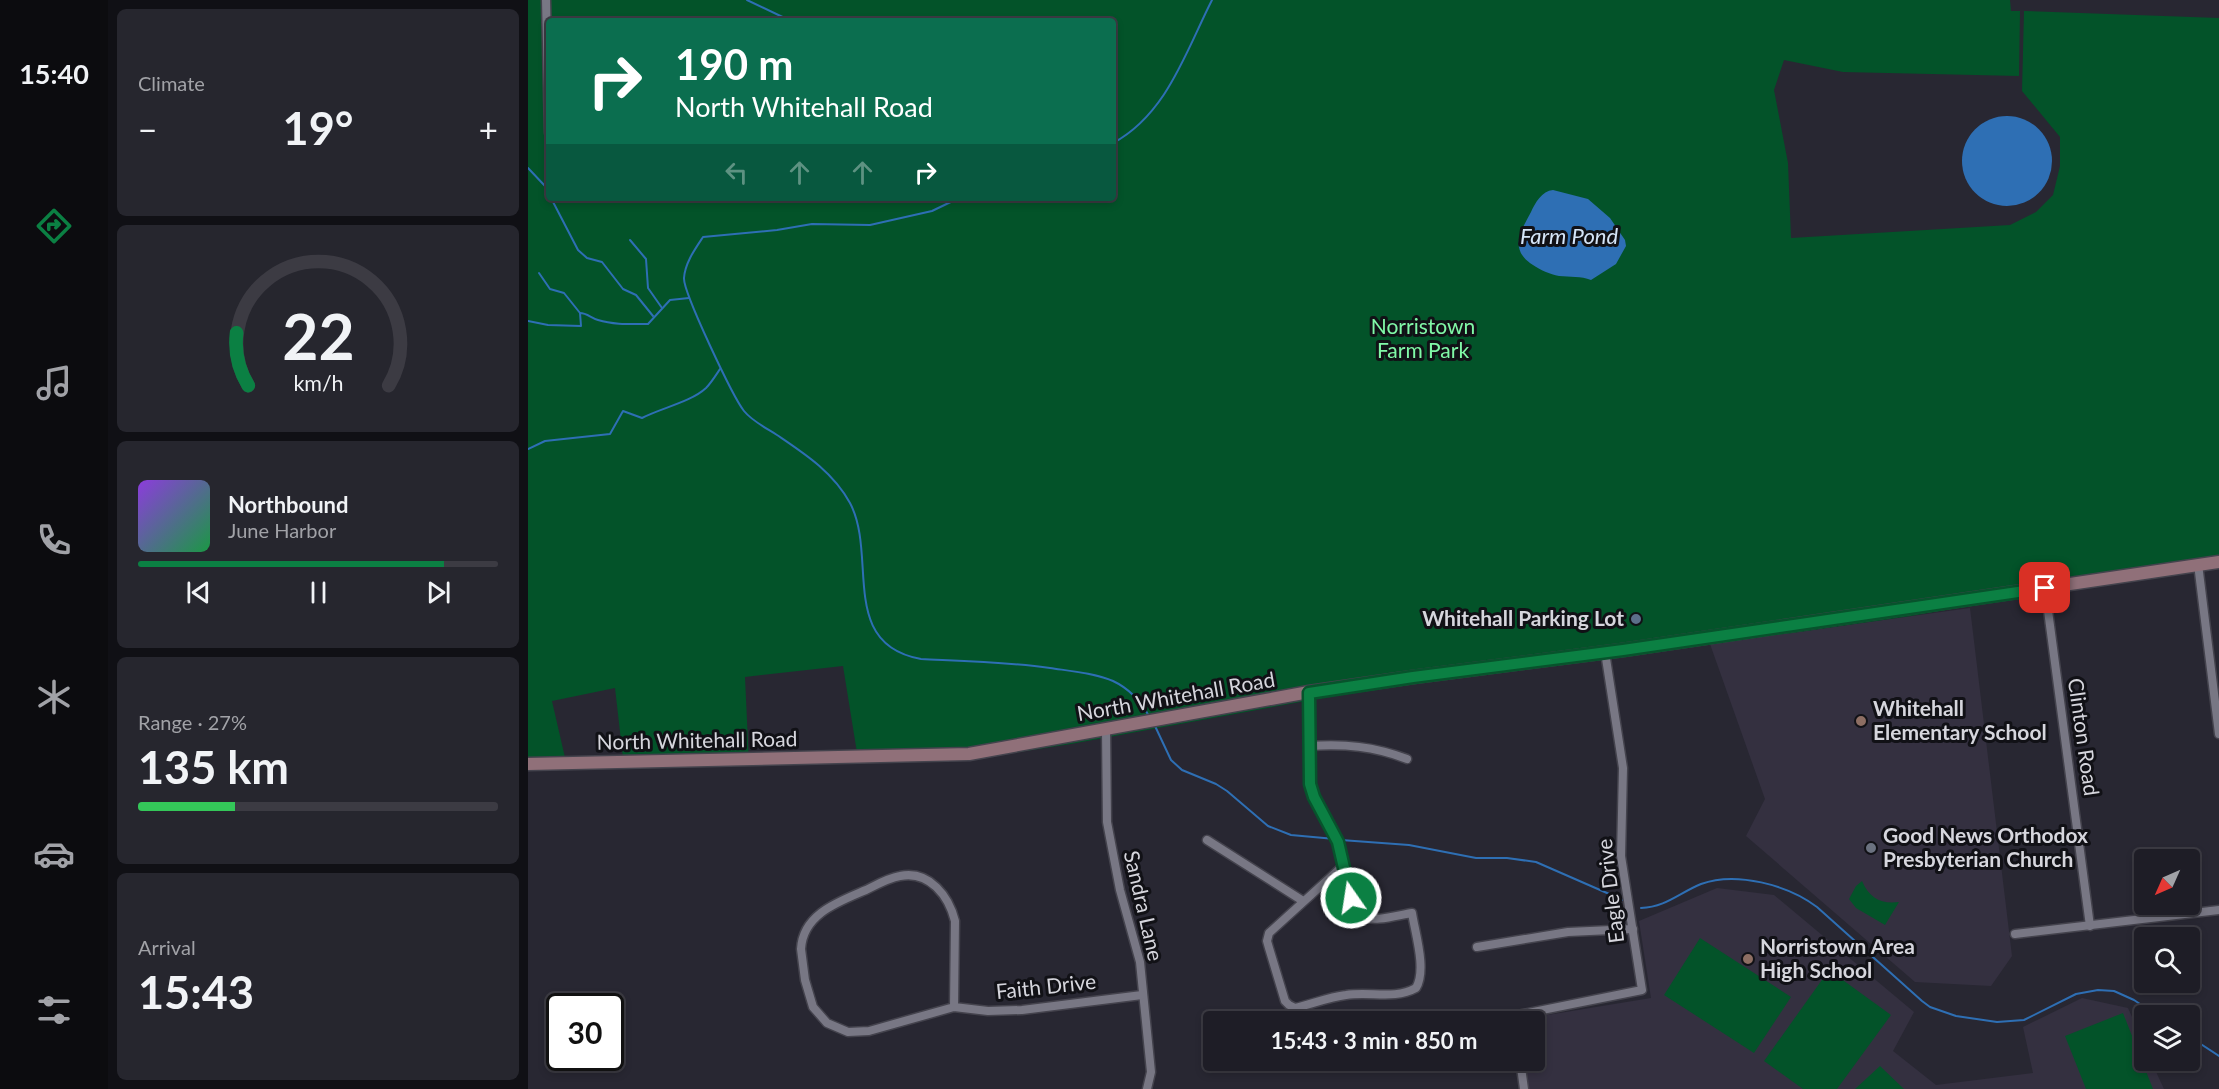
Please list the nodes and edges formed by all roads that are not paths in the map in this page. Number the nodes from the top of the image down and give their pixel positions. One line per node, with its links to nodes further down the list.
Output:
1 (546, 0): 2 (street)
2 (546, 18)
3 (2219, 562): 4 (main road, North Whitehall Road)
4 (2198, 564): 5 (main road, North Whitehall Road); 9 (street)
5 (2045, 588): 6 (main road, North Whitehall Road); 17 (street, Clinton Road)
6 (1605, 651): 7 (main road, North Whitehall Road); 18 (street, Eagle Drive)
7 (1309, 693): 8 (main road, North Whitehall Road); 10 (street)
8 (1106, 730): 12 (main road, North Whitehall Road); 21 (street, Sandra Lane)
9 (2219, 734)
10 (1310, 746): 11 (street); 14 (street)
11 (1407, 759)
12 (528, 764)
13 (1207, 840): 15 (street)
14 (1344, 866): 15 (street); 15 (street)
15 (1303, 901)
16 (2219, 910): 17 (street)
17 (2090, 926): 19 (street)
18 (1633, 929): 20 (street); 23 (street, Eagle Drive)
19 (2015, 934)
20 (1477, 947)
21 (1142, 995): 22 (street, Faith Drive); 25 (street, Sandra Lane)
22 (954, 1007): 22 (street, Faith Drive)
23 (1538, 1011)
24 (1522, 1071): 26 (street)
25 (1147, 1089)
26 (1524, 1089)

